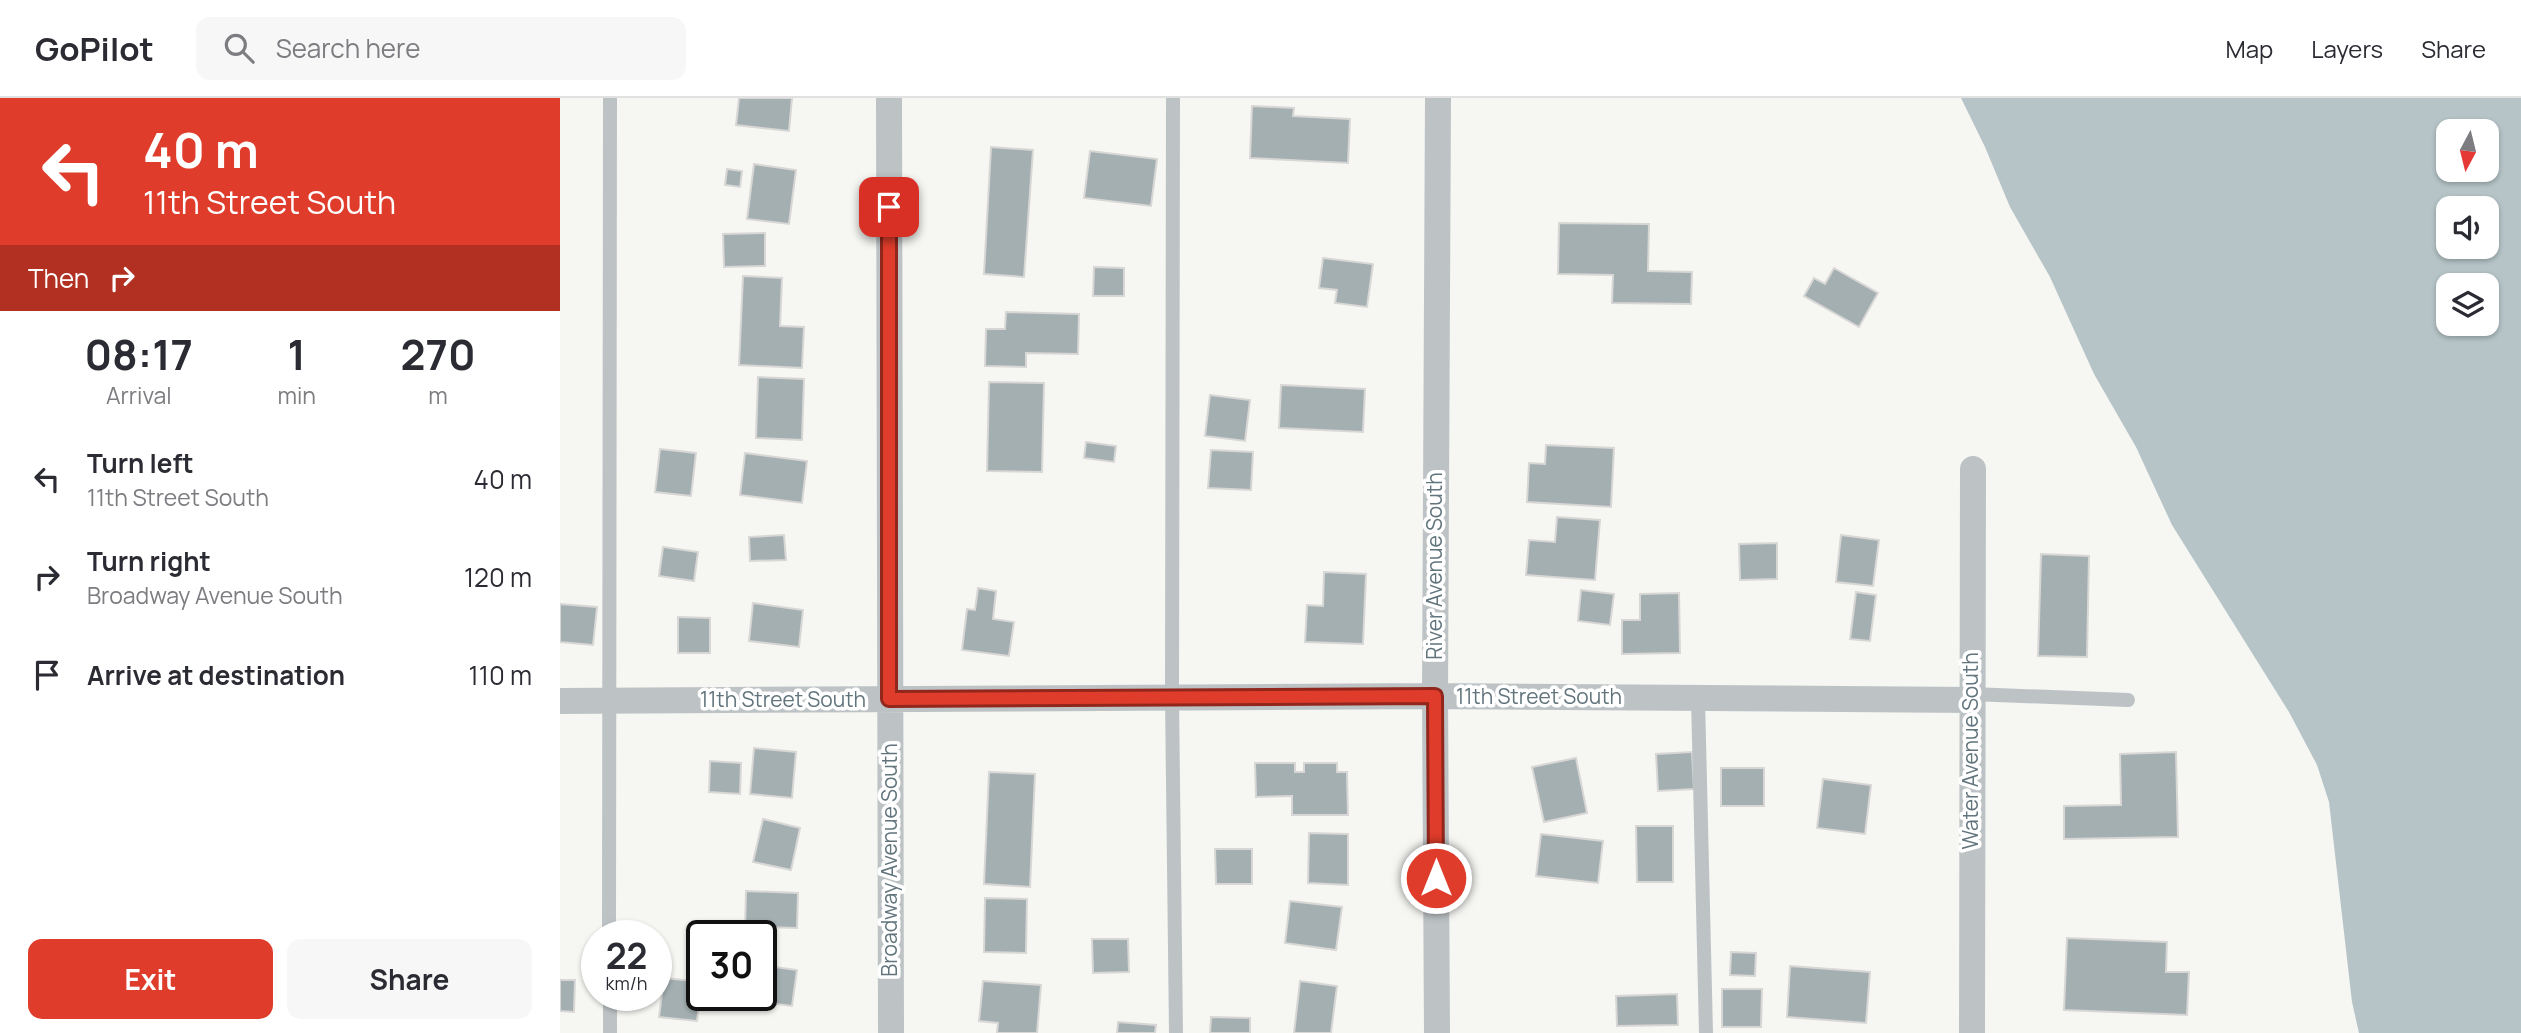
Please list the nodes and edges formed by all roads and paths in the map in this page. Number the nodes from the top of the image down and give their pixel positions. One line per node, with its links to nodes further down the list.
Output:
1 (610, 98): 13 (lane)
2 (889, 98): 10 (street, Broadway Avenue South)
3 (1173, 98): 8 (lane)
4 (1438, 98): 6 (street, River Avenue South)
5 (1973, 469): 7 (street, Water Avenue South)
6 (1435, 696): 8 (street, 11th Street South); 9 (street, 11th Street South); 19 (street, River Avenue South)
7 (1971, 697): 9 (street, 11th Street South); 11 (lane); 21 (street, Water Avenue South)
8 (1172, 698): 10 (street, 11th Street South); 18 (lane)
9 (1698, 698): 20 (lane)
10 (889, 699): 13 (street, 11th Street South); 17 (street, Broadway Avenue South)
11 (2128, 700)
12 (560, 701): 13 (street, 11th Street South)
13 (609, 701): 14 (lane)
14 (609, 920)
15 (610, 1011): 16 (lane)
16 (610, 1033)
17 (891, 1033)
18 (1176, 1033)
19 (1437, 1033)
20 (1706, 1033)
21 (1972, 1033)

